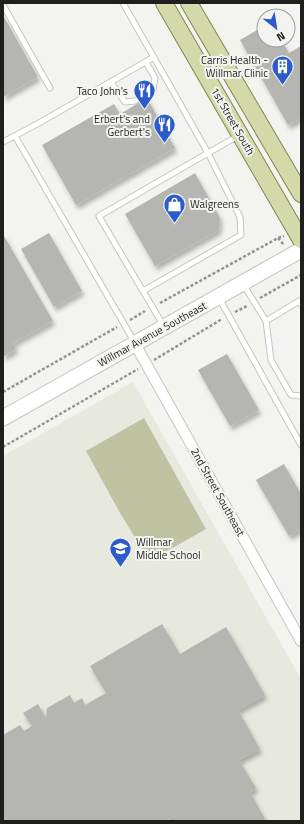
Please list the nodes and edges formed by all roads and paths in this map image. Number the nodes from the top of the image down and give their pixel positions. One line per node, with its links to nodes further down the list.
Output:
1 (123, 3): 5 (lane)
2 (164, 3): 9 (main road, 1st Street South)
3 (189, 3): 13 (main road, 1st Street South)
4 (3, 5): 8 (lane)
5 (154, 57): 6 (lane); 12 (lane)
6 (146, 62): 7 (lane); 7 (lane)
7 (111, 82): 10 (lane)
8 (50, 88)
9 (240, 135): 12 (lane); 15 (main road, 1st Street South)
10 (15, 136): 11 (lane); 23 (lane)
11 (3, 142)
12 (208, 153): 18 (lane); 18 (lane)
13 (301, 194)
14 (278, 238): 21 (path)
15 (301, 240)
16 (301, 250): 17 (main road, Willmar Avenue Southeast)
17 (242, 283): 19 (main road, Willmar Avenue Southeast); 22 (lane)
18 (143, 291): 21 (lane)
19 (218, 297): 24 (main road, Willmar Avenue Southeast); 29 (lane)
20 (301, 304): 22 (lane)
21 (152, 307): 23 (path); 24 (lane)
22 (266, 321): 27 (lane)
23 (123, 324): 25 (lane); 26 (path)
24 (164, 327): 25 (main road, Willmar Avenue Southeast)
25 (135, 344): 28 (main road, Willmar Avenue Southeast); 30 (street, 2nd Street Southeast)
26 (3, 392)
27 (301, 396)
28 (3, 418)
29 (301, 445)
30 (301, 641)

